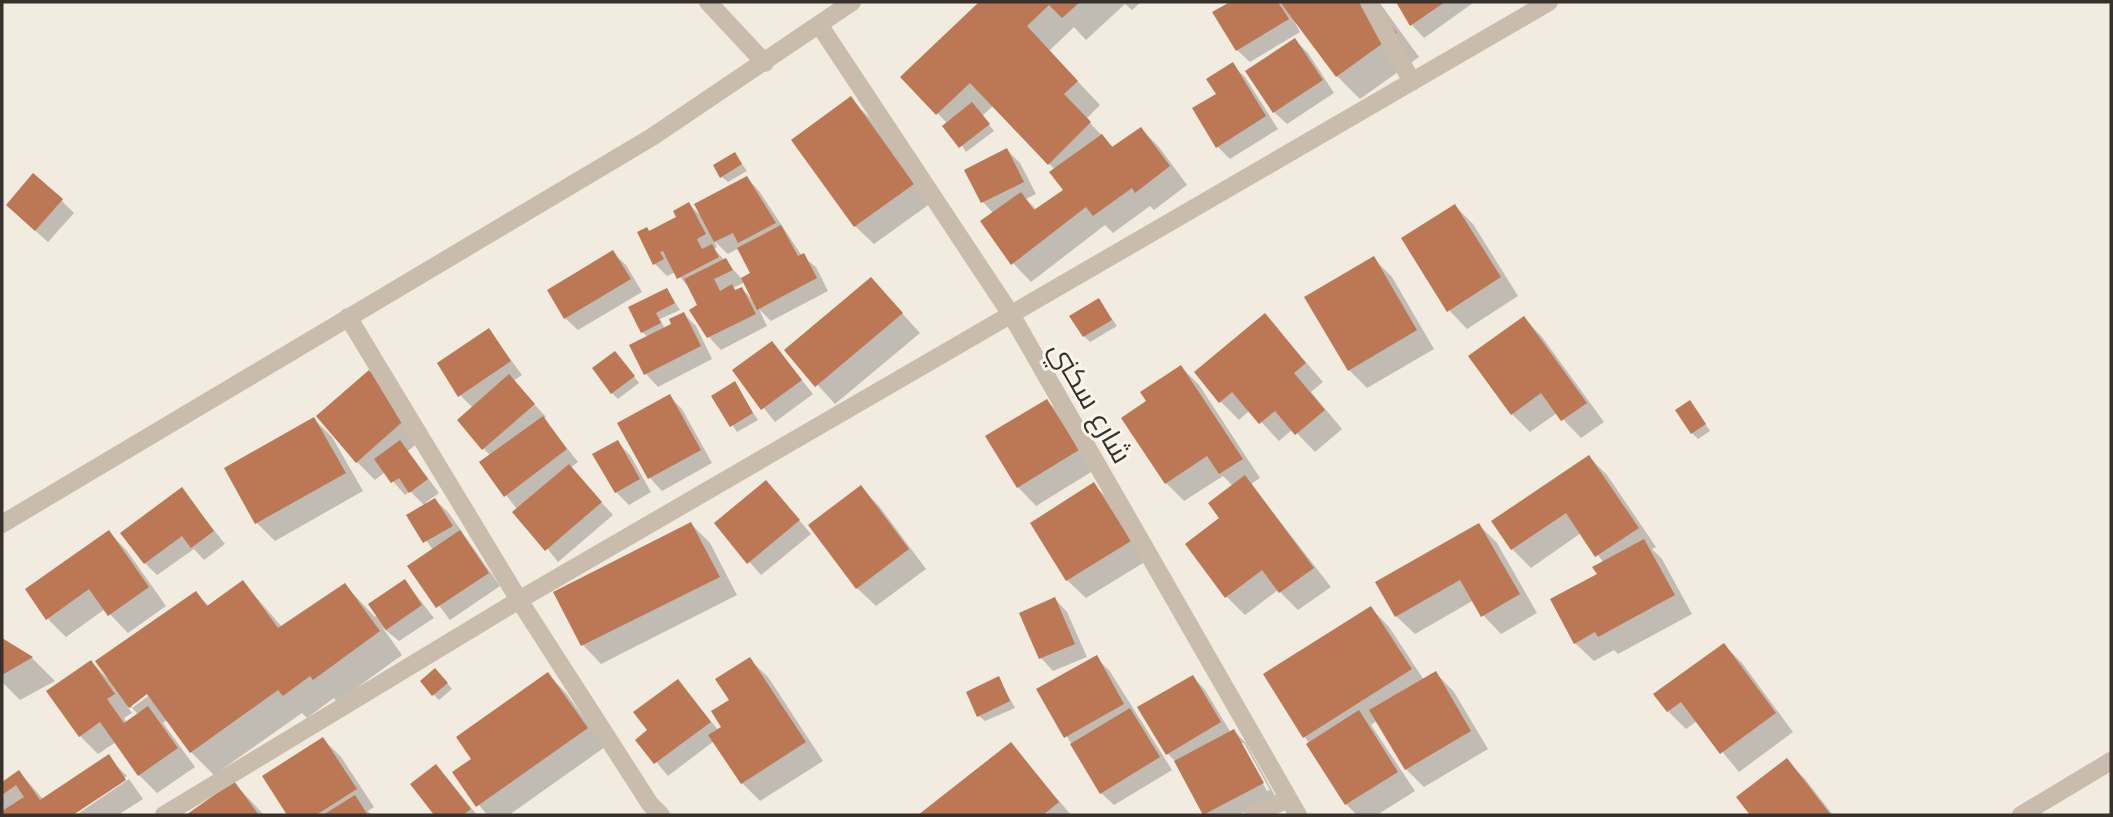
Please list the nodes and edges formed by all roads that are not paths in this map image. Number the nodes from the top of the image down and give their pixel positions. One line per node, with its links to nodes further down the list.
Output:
1 (708, 2): 6 (street)
2 (852, 2): 5 (street)
3 (1369, 2): 7 (street)
4 (1549, 2): 7 (street)
5 (820, 26): 6 (street); 8 (street, شارع سكني)
6 (765, 63): 9 (street)
7 (1412, 82): 8 (street)
8 (1012, 316): 11 (street); 13 (street, شارع سكني)
9 (348, 317): 10 (street); 11 (street)
10 (2, 524)
11 (519, 600): 14 (street); 15 (street)
12 (2111, 761): 18 (street)
13 (1288, 799): 16 (street); 17 (street, شارع سكني)
14 (164, 815)
15 (660, 815)
16 (1253, 815)
17 (1298, 815)
18 (2021, 815)

